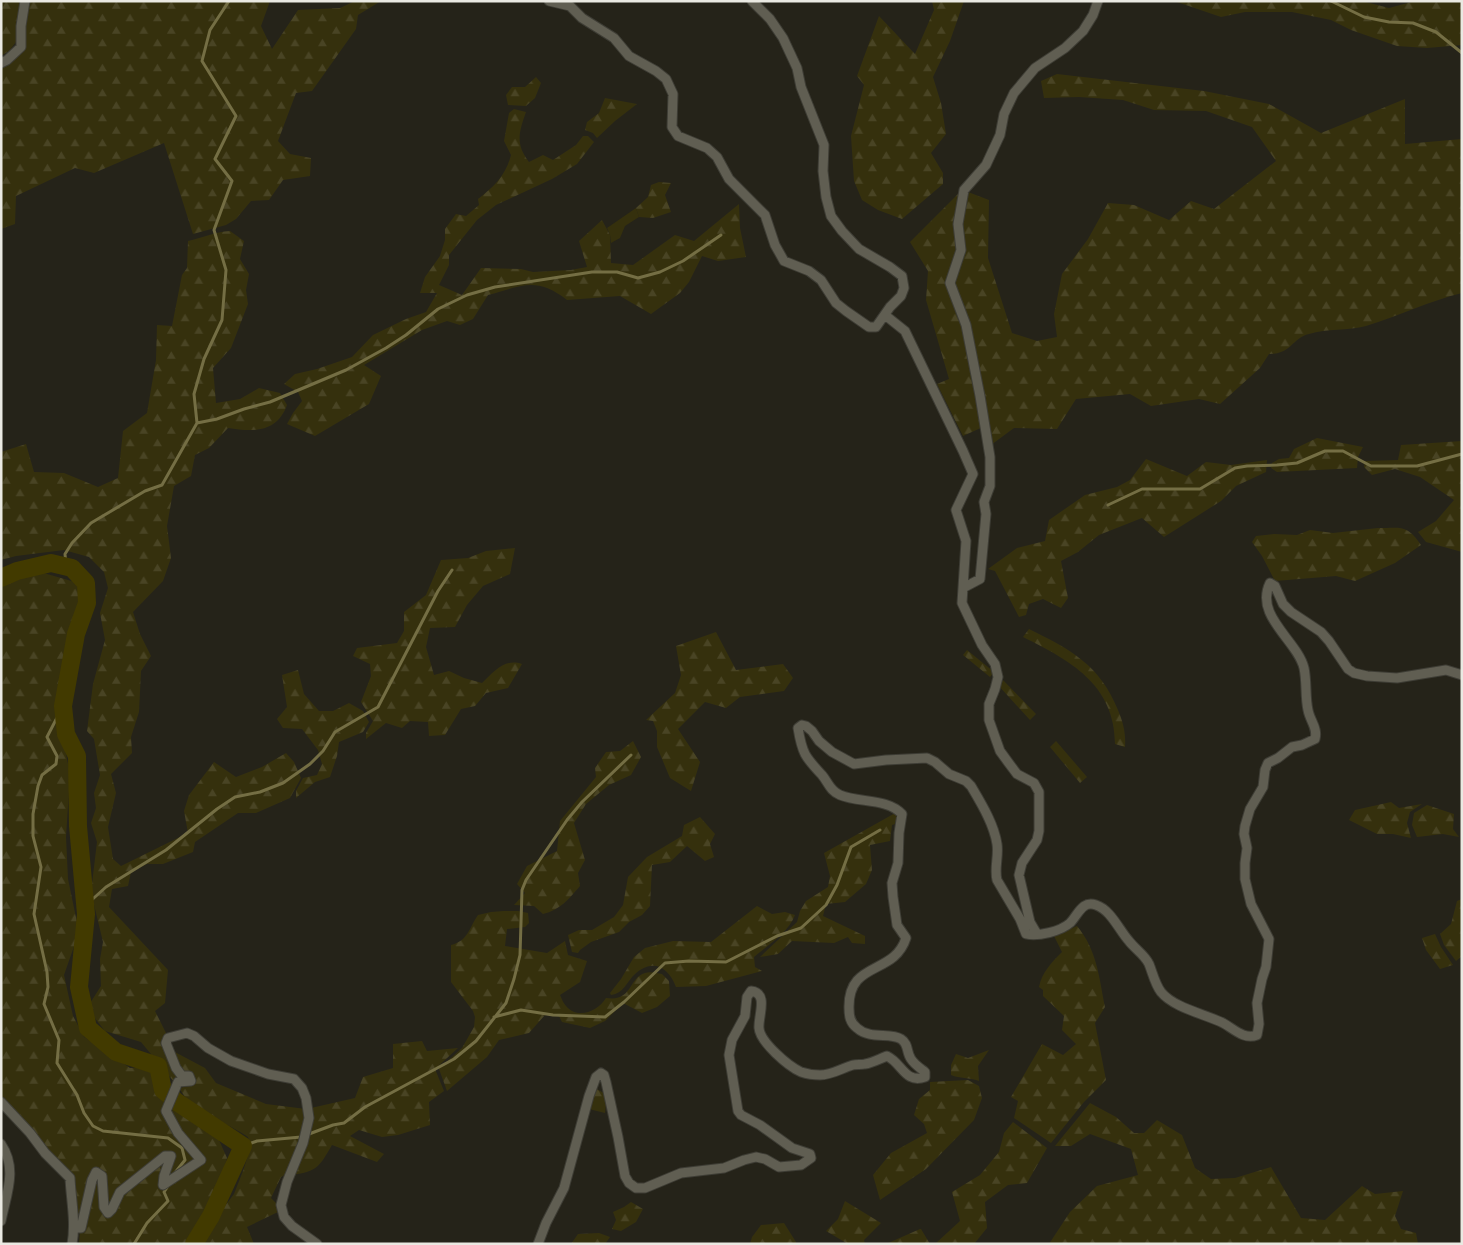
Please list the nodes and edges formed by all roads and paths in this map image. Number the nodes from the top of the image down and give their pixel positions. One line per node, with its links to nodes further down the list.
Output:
1 (25, 1): 5 (street)
2 (549, 1): 6 (street)
3 (752, 1): 6 (street)
4 (1098, 1): 7 (street)
5 (1, 63)
6 (885, 315): 7 (street)
7 (963, 588): 9 (street)
8 (1462, 675): 9 (street)
9 (1037, 934): 16 (street)
10 (1, 1102): 13 (street)
11 (1, 1144): 12 (street)
12 (1, 1221)
13 (75, 1228): 14 (street); 15 (street)
14 (72, 1244)
15 (317, 1244)
16 (538, 1244)

